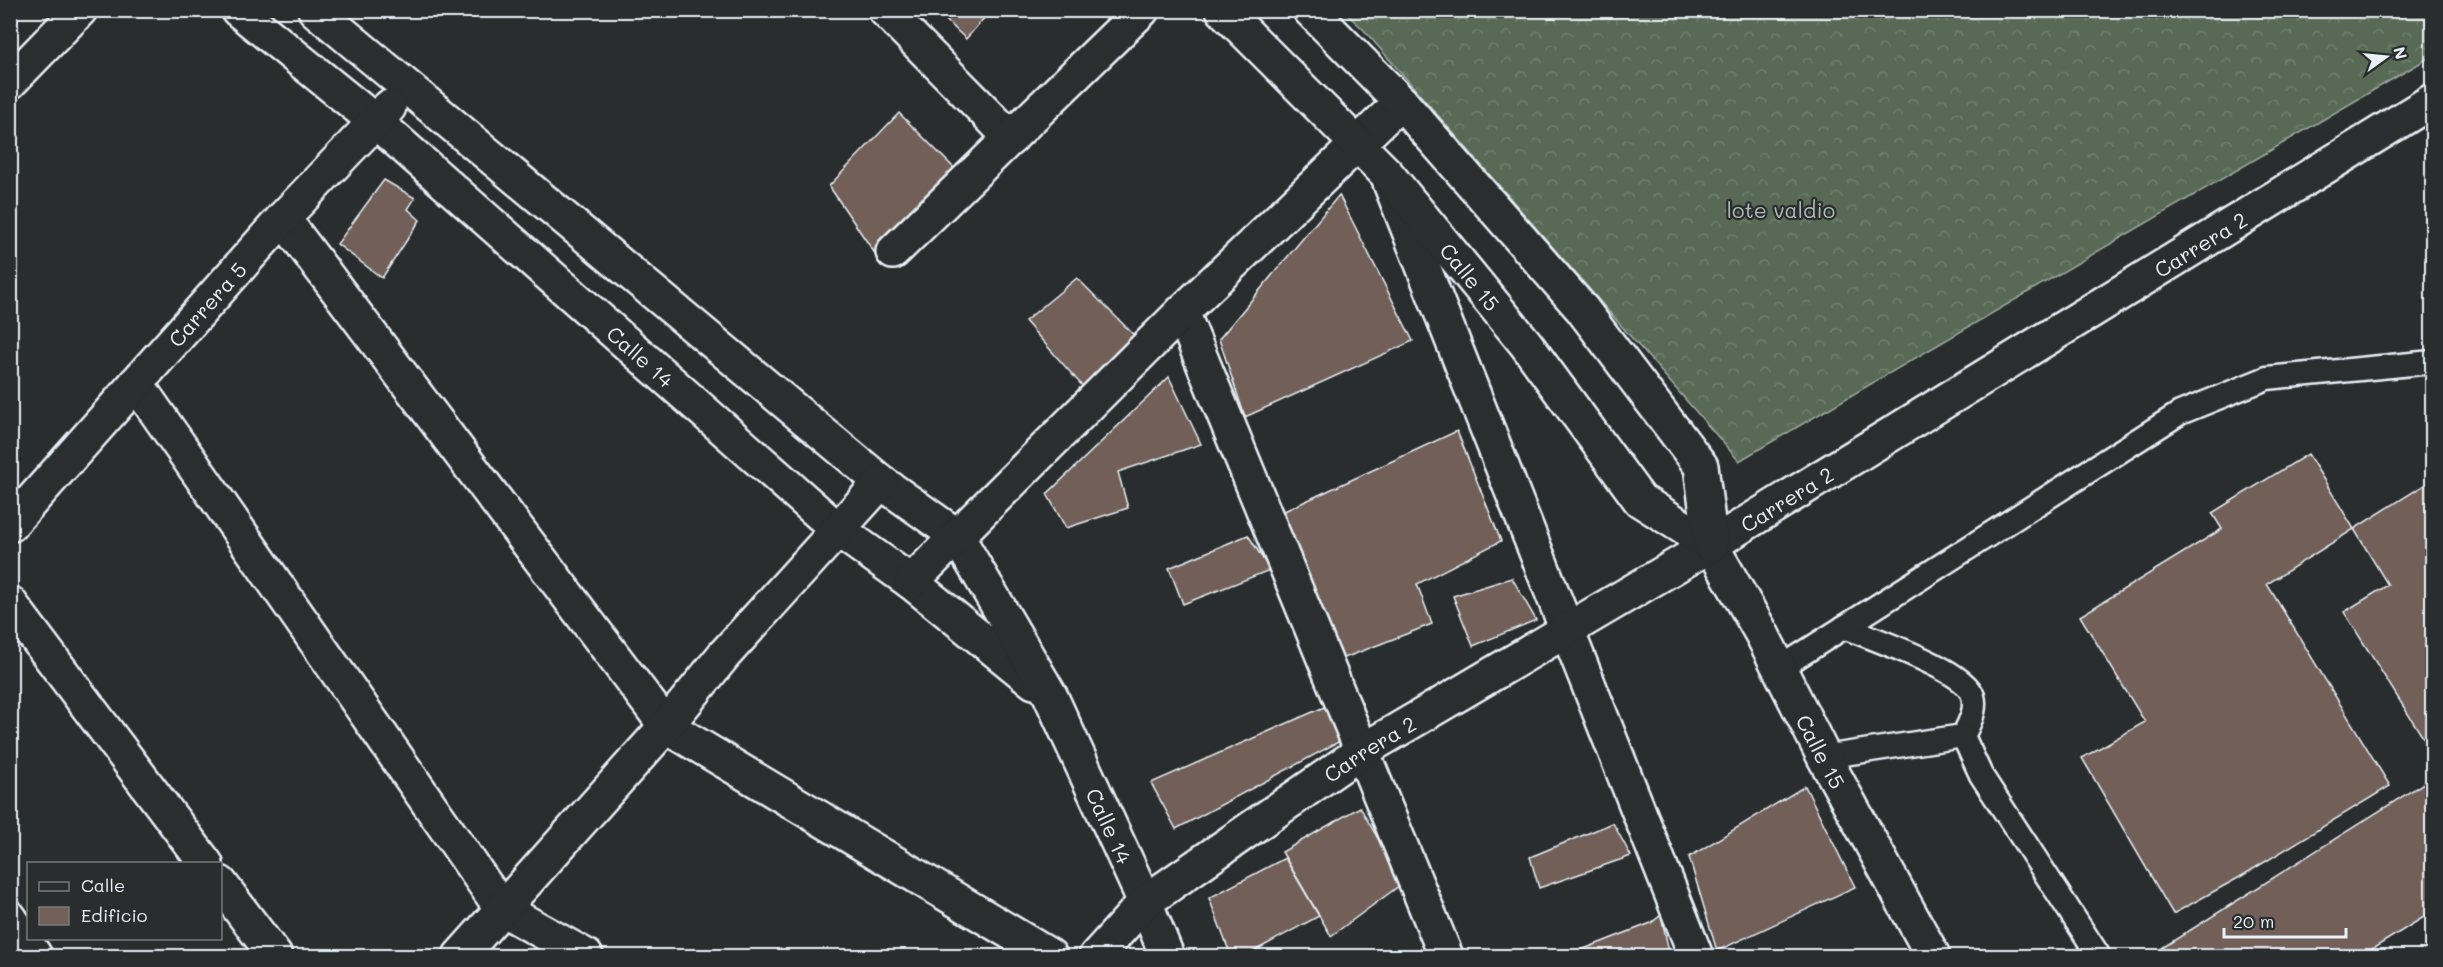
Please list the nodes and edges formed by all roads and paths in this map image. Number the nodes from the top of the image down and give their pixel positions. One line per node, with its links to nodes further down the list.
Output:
1 (80, 10): 8 (street)
2 (237, 10): 12 (street, Calle 14)
3 (315, 10): 9 (street, Calle 14)
4 (885, 10): 13 (street)
5 (1142, 10): 13 (street)
6 (1222, 10): 14 (street, Calle 15)
7 (1310, 10): 11 (street, Calle 15)
8 (10, 82)
9 (407, 87): 12 (street, Carrera 5); 21 (street, Calle 14)
10 (2433, 101): 25 (street, Carrera 2)
11 (1401, 102): 14 (street); 25 (street, Calle 15)
12 (376, 122): 16 (street, Carrera 5); 23 (street, Calle 14)
13 (1011, 138): 17 (street)
14 (1358, 144): 15 (street, Calle 15); 18 (street)
15 (1387, 174): 25 (street, Calle 15); 29 (street)
16 (283, 218): 20 (street, Carrera 5); 32 (street)
17 (892, 252)
18 (1182, 312): 24 (street); 34 (street)
19 (2433, 362): 28 (lane)
20 (136, 383): 22 (street, Carrera 5); 39 (street)
21 (881, 482): 23 (street); 24 (street, Calle 14)
22 (10, 525)
23 (837, 529): 26 (street, Calle 14); 32 (street)
24 (957, 536): 26 (street); 31 (street, Calle 14)
25 (1711, 545): 29 (street, Carrera 2); 30 (street, Calle 15)
26 (912, 582): 31 (street, Calle 14)
27 (10, 603): 36 (street)
28 (1844, 627): 30 (lane); 33 (lane)
29 (1567, 633): 34 (street, Carrera 2); 49 (street)
30 (1780, 668): 35 (street, Calle 15)
31 (1050, 695): 38 (street, Calle 14)
32 (666, 726): 39 (street); 45 (street)
33 (1963, 736): 35 (lane); 51 (lane)
34 (1362, 751): 38 (street, Carrera 2); 48 (street)
35 (1824, 757): 50 (street, Calle 15)
36 (204, 862)
37 (222, 886): 42 (street)
38 (1145, 902): 46 (street, Carrera 2); 47 (street, Calle 14)
39 (502, 909): 43 (street); 44 (street)
40 (10, 918): 41 (street)
41 (35, 957)
42 (275, 957)
43 (460, 957)
44 (586, 957)
45 (1050, 957)
46 (1095, 957)
47 (1167, 957)
48 (1446, 957)
49 (1696, 957)
50 (1933, 957)
51 (2099, 957)

